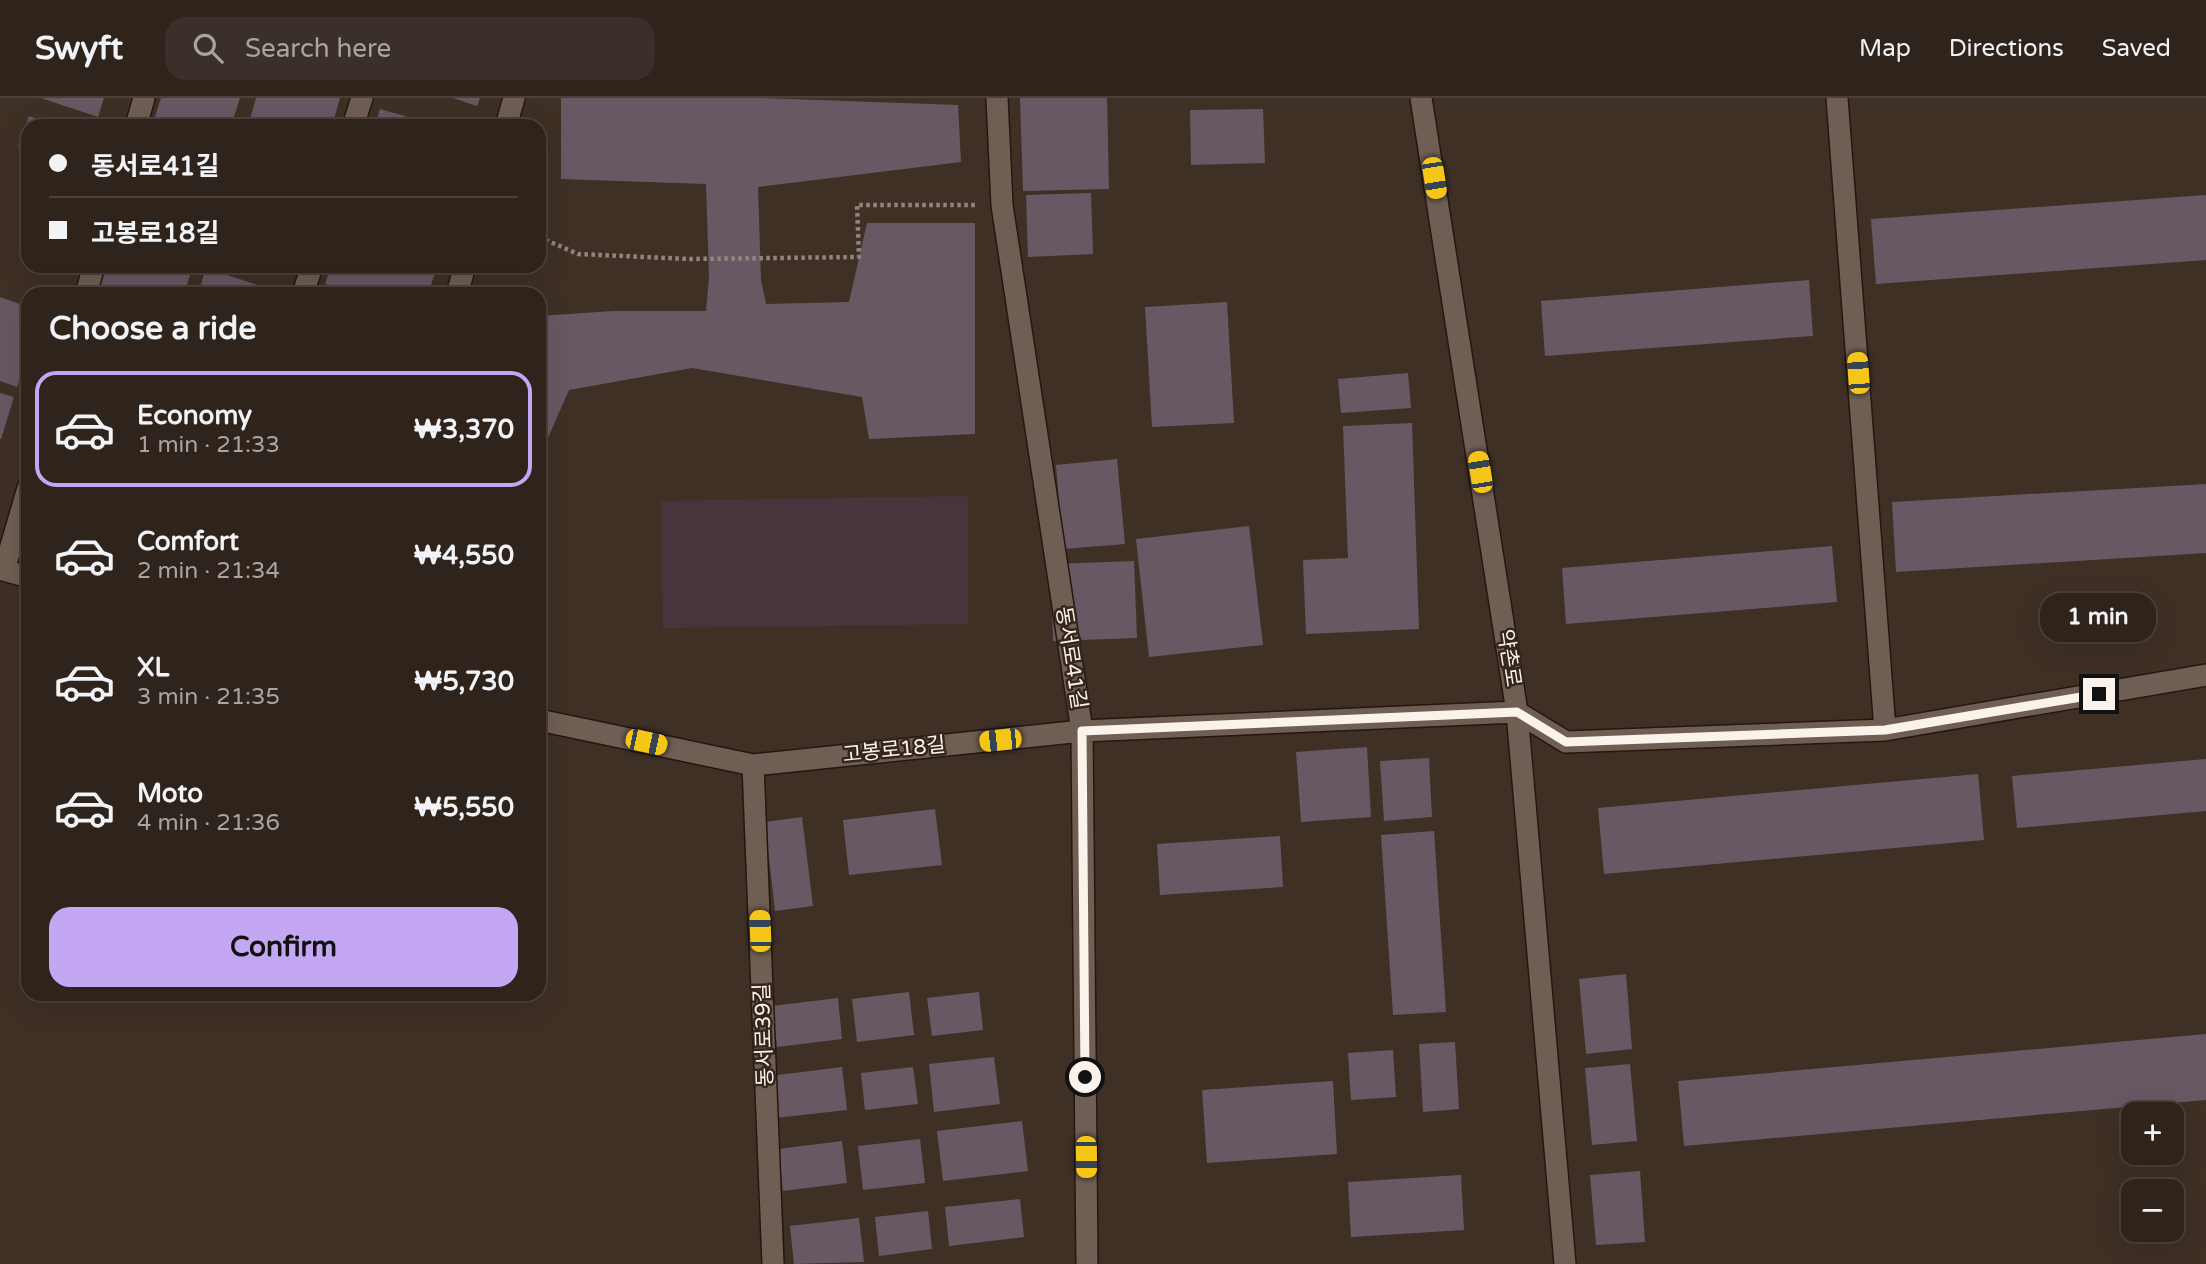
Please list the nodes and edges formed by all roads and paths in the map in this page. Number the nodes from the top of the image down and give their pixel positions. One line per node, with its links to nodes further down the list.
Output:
1 (144, 98): 7 (street)
2 (362, 98): 8 (street)
3 (514, 98): 9 (street)
4 (997, 98): 10 (street, 동서로41길)
5 (1421, 98): 16 (street, 약촌로)
6 (1837, 98): 18 (street)
7 (138, 119)
8 (355, 119)
9 (508, 119)
10 (1002, 205): 11 (path); 19 (street, 동서로41길)
11 (546, 240)
12 (21, 510): 13 (street)
13 (2, 569): 14 (street)
14 (21, 576)
15 (2206, 676): 18 (street)
16 (1517, 712): 18 (street); 19 (street, 고봉로18길); 23 (street, 약촌로)
17 (546, 721): 20 (street, 고봉로18길)
18 (1885, 730)
19 (1082, 731): 20 (street, 고봉로18길); 22 (street, 동서로41길)
20 (753, 765): 21 (street, 동서로39길)
21 (773, 1264)
22 (1087, 1264)
23 (1565, 1264)

